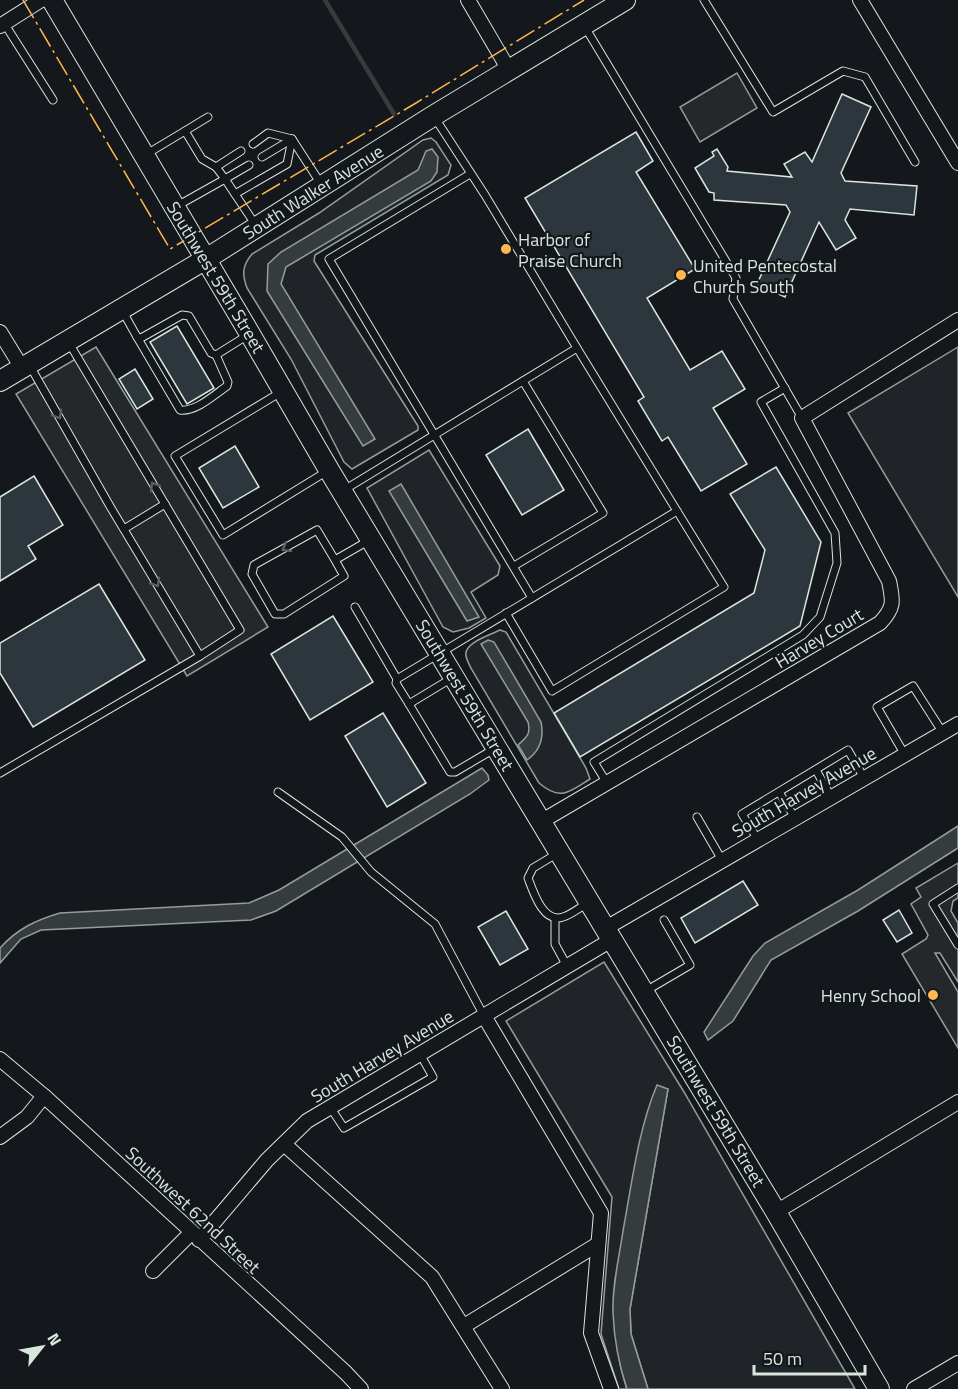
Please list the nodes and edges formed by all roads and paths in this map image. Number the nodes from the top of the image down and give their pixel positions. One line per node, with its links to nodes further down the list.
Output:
1 (41, 0): 7 (street)
2 (52, 0): 17 (main road, Southwest 59th Street)
3 (468, 0): 9 (street)
4 (625, 0): 8 (main road, South Walker Avenue)
5 (704, 0): 19 (lane)
6 (860, 0): 20 (street)
7 (2, 25): 10 (lane)
8 (584, 25): 9 (main road, South Walker Avenue); 41 (lane)
9 (509, 70): 11 (main road, South Walker Avenue)
10 (53, 100)
11 (433, 116): 23 (lane); 25 (main road, South Walker Avenue)
12 (208, 117): 13 (lane)
13 (185, 131): 17 (lane); 22 (lane)
14 (292, 139): 15 (lane); 18 (lane); 25 (lane); 26 (lane)
15 (252, 144)
16 (241, 151): 22 (lane)
17 (144, 155): 27 (main road, Southwest 59th Street)
18 (262, 157)
19 (915, 162)
20 (958, 163)
21 (249, 165): 24 (lane)
22 (216, 167): 24 (lane)
23 (470, 174): 36 (lane); 44 (lane)
24 (225, 179): 26 (lane); 27 (lane)
25 (322, 187): 28 (main road, South Walker Avenue)
26 (235, 194): 28 (lane)
27 (175, 207): 29 (main road, Southwest 59th Street)
28 (257, 228): 29 (main road, South Walker Avenue)
29 (206, 259): 30 (main road, South Walker Avenue); 33 (main road, Southwest 59th Street)
30 (122, 310): 34 (lane); 35 (main road, South Walker Avenue)
31 (958, 322): 43 (street)
32 (0, 333): 38 (street)
33 (250, 334): 37 (lane); 42 (main road, Southwest 59th Street)
34 (137, 337): 37 (lane); 37 (lane)
35 (68, 341): 38 (main road, South Walker Avenue); 47 (lane, one-way to 35)
36 (578, 348): 40 (lane); 48 (lane)
37 (216, 355)
38 (25, 366): 39 (main road, South Walker Avenue); 49 (lane, one-way to 49)
39 (0, 381)
40 (523, 381): 44 (lane); 52 (lane)
41 (785, 388): 43 (lane); 68 (lane)
42 (283, 391): 45 (main road, Southwest 59th Street); 45 (lane)
43 (802, 418): 68 (street, Harvey Court)
44 (435, 435): 46 (lane); 52 (lane)
45 (329, 470): 46 (main road, Southwest 59th Street)
46 (342, 491): 50 (main road, Southwest 59th Street)
47 (165, 504): 49 (lane); 57 (lane)
48 (678, 510): 53 (lane); 55 (lane)
49 (124, 529): 57 (lane, one-way to 57)
50 (371, 539): 51 (lane); 56 (main road, Southwest 59th Street)
51 (335, 560): 51 (lane, one-way to 51)
52 (514, 566): 53 (lane)
53 (532, 598): 55 (lane)
54 (355, 607): 59 (lane)
55 (506, 613): 56 (lane)
56 (440, 653): 58 (main road, Southwest 59th Street); 59 (lane)
57 (200, 656): 66 (lane)
58 (454, 677): 60 (lane); 63 (main road, Southwest 59th Street)
59 (397, 679): 60 (lane)
60 (409, 704): 63 (lane)
61 (958, 724): 62 (street, South Harvey Avenue)
62 (943, 733): 64 (street, South Harvey Avenue); 64 (lane)
63 (497, 747): 74 (main road, Southwest 59th Street)
64 (905, 755): 67 (street, South Harvey Avenue)
65 (816, 770): 67 (lane); 70 (lane); 71 (lane)
66 (0, 773)
67 (864, 778): 71 (street, South Harvey Avenue)
68 (607, 783): 74 (street, Harvey Court)
69 (278, 792): 86 (lane)
70 (779, 792): 73 (lane); 75 (lane)
71 (831, 797): 73 (street, South Harvey Avenue)
72 (697, 817): 77 (lane)
73 (795, 818): 75 (street, South Harvey Avenue)
74 (542, 821): 76 (main road, Southwest 59th Street)
75 (758, 840): 77 (street, South Harvey Avenue)
76 (560, 852): 79 (main road, Southwest 59th Street); 80 (lane)
77 (722, 860): 82 (street, South Harvey Avenue)
78 (958, 888): 83 (lane)
79 (590, 901): 80 (lane); 82 (main road, Southwest 59th Street)
80 (555, 918): 84 (lane)
81 (664, 920): 85 (lane)
82 (609, 933): 84 (street, South Harvey Avenue); 85 (main road, Southwest 59th Street)
83 (958, 945)
84 (567, 966): 86 (street, South Harvey Avenue)
85 (644, 992): 94 (main road, Southwest 59th Street)
86 (484, 1016): 87 (street, South Harvey Avenue); 96 (street)
87 (420, 1054): 91 (street, South Harvey Avenue); 91 (lane)
88 (0, 1059): 89 (street, Southwest 62nd Street)
89 (44, 1096): 92 (street); 95 (street, Southwest 62nd Street)
90 (958, 1102): 94 (street)
91 (330, 1107): 93 (street, South Harvey Avenue)
92 (0, 1137)
93 (284, 1144): 95 (street, South Harvey Avenue); 98 (street)
94 (777, 1212): 103 (main road, Southwest 59th Street)
95 (195, 1236): 97 (street, South Harvey Avenue); 100 (street, Southwest 62nd Street)
96 (598, 1244): 98 (street); 102 (street)
97 (153, 1271)
98 (464, 1326): 101 (street)
99 (958, 1363): 104 (street)
100 (361, 1389)
101 (502, 1389)
102 (611, 1389)
103 (879, 1389)
104 (914, 1389)

